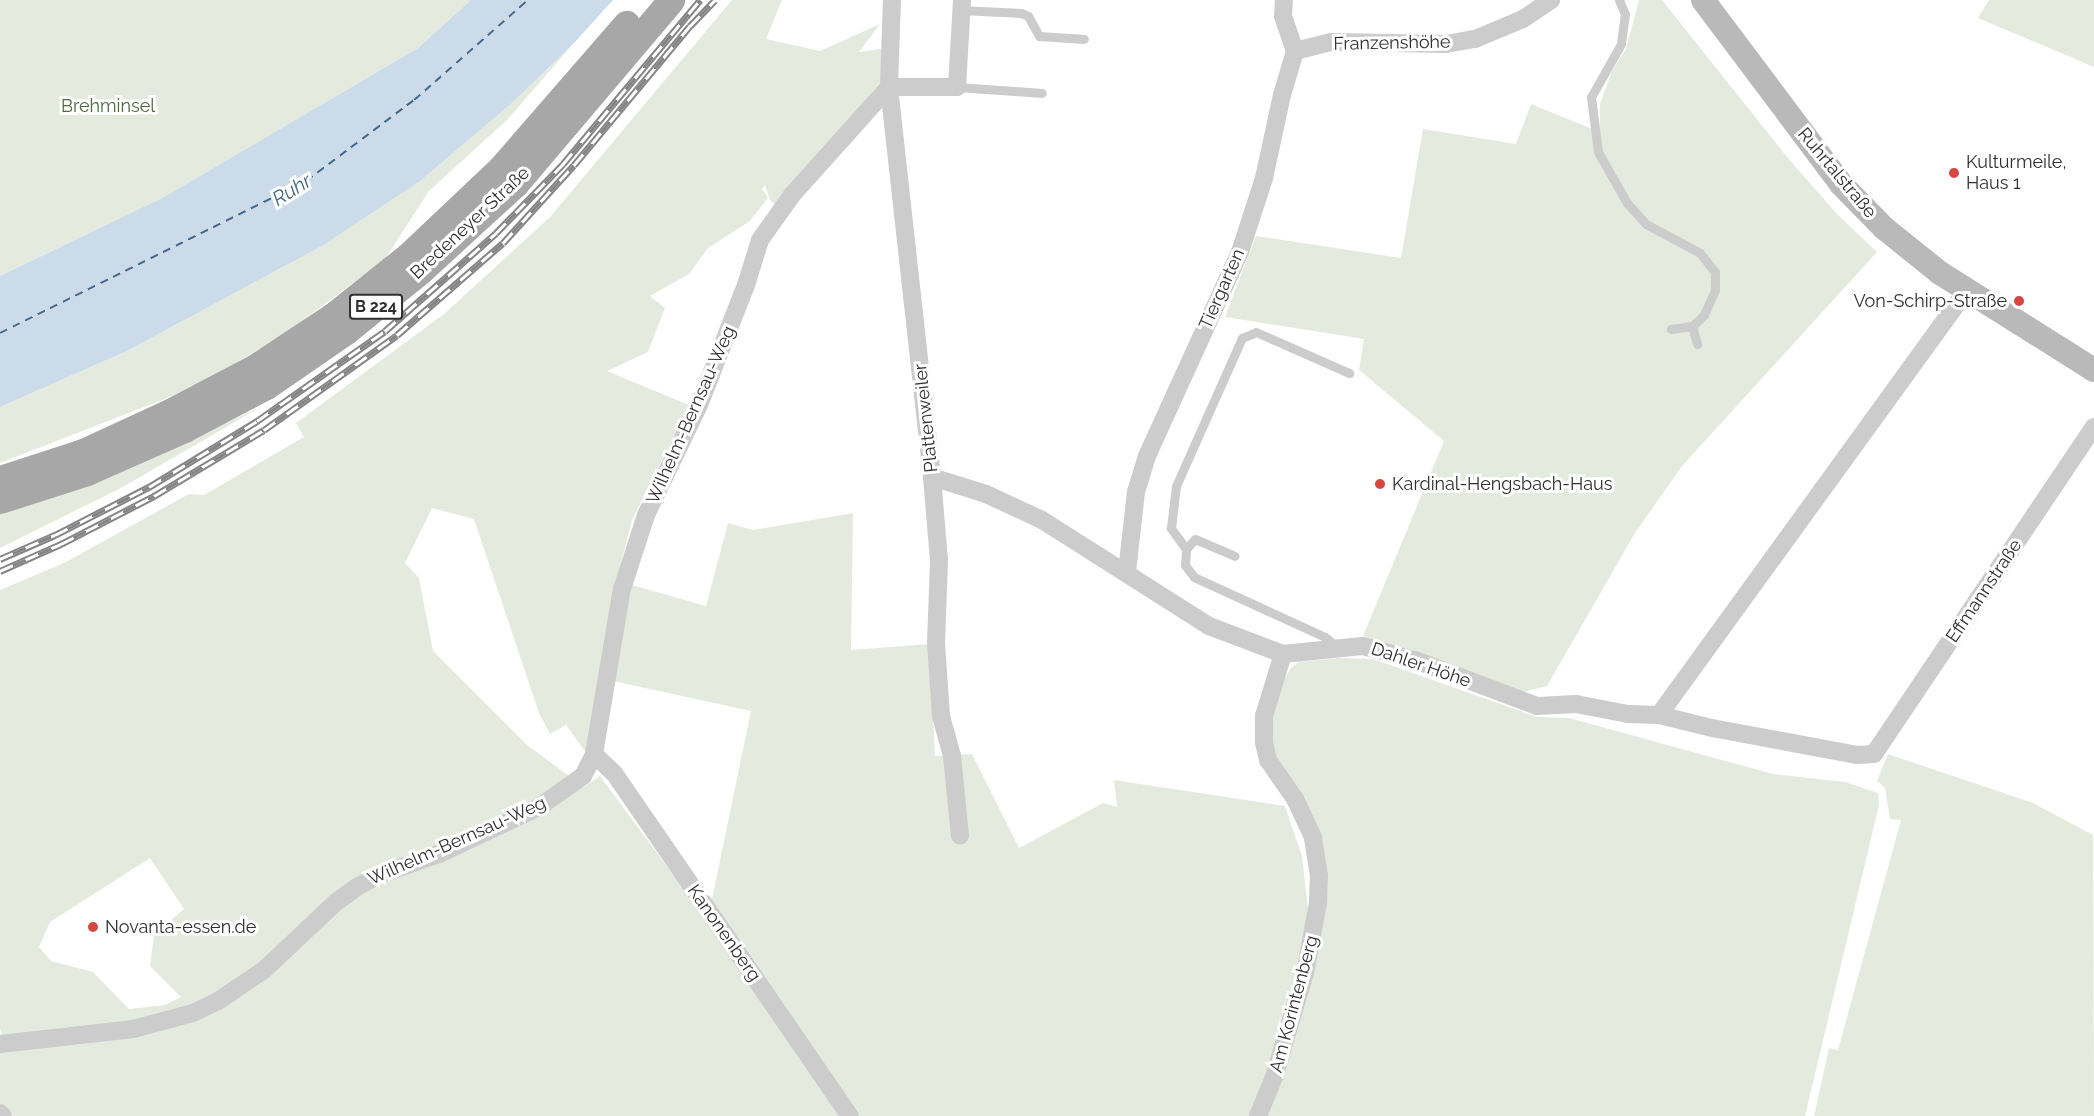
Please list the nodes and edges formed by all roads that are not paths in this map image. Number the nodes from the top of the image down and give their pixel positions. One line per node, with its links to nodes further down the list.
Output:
1 (646, 0): 22 (main road, Bredeneyer Straße / B 224)
2 (671, 0): 23 (main road, Bredeneyer Straße / B 224)
3 (892, 0): 11 (street, Plattenweiler)
4 (1284, 0): 10 (street)
5 (1551, 0): 10 (street, Franzenshöhe)
6 (1619, 0): 15 (lane)
7 (1703, 0): 14 (main road, Ruhrtalstraße)
8 (961, 5): 9 (lane); 12 (street)
9 (1084, 39)
10 (1295, 51): 26 (street, Tiergarten)
11 (888, 87): 12 (street); 21 (street, Plattenweiler); 30 (street, Wilhelm-Bernsau-Weg)
12 (957, 87): 13 (lane)
13 (1042, 93)
14 (1967, 290): 18 (main road, Ruhrtalstraße); 29 (street)
15 (1692, 326): 16 (lane); 17 (lane)
16 (1671, 329)
17 (1696, 344)
18 (2094, 370)
19 (1349, 373): 24 (lane)
20 (2094, 428): 31 (street, Effmannstraße)
21 (932, 477): 26 (street, Dahler Höhe); 32 (street, Plattenweiler)
22 (0, 479)
23 (0, 500)
24 (1186, 549): 25 (lane); 27 (lane)
25 (1235, 556)
26 (1127, 572): 28 (street, Dahler Höhe)
27 (1338, 648): 28 (street, Dahler Höhe); 29 (street, Dahler Höhe)
28 (1283, 654): 37 (street, Am Korintenberg)
29 (1659, 715): 31 (street, Dahler Höhe)
30 (594, 754): 33 (street, Wilhelm-Bernsau-Weg); 36 (street, Kanonenberg)
31 (1874, 754)
32 (960, 836)
33 (0, 1044)
34 (0, 1113): 35 (street)
35 (3, 1116)
36 (850, 1116)
37 (1258, 1116)

